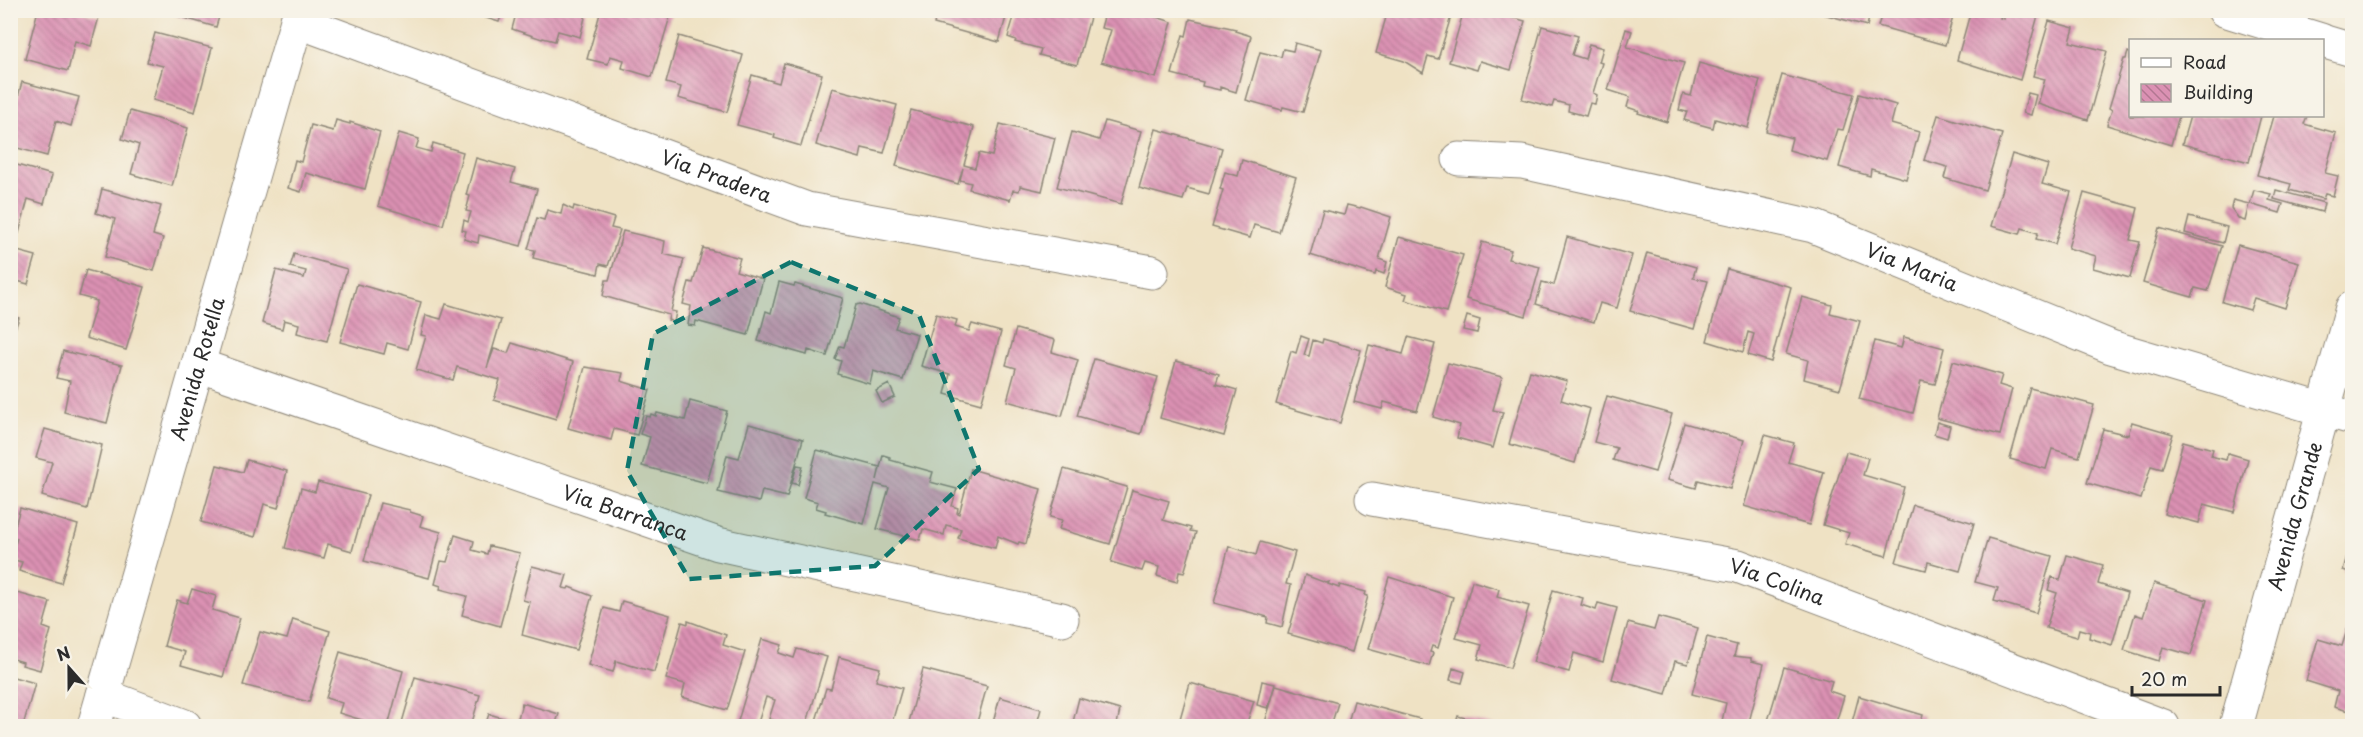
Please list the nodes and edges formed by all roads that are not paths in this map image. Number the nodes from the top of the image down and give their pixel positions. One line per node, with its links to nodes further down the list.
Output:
1 (2224, 10): 3 (street)
2 (298, 16): 7 (street, Via Pradera); 9 (street, Avenida Rotella)
3 (2316, 39)
4 (2324, 42): 5 (street)
5 (2352, 50)
6 (1459, 159): 10 (street, Via Maria)
7 (1152, 272)
8 (2352, 308): 10 (street, Avenida Grande)
9 (198, 365): 12 (street, Via Barranca); 13 (street, Avenida Rotella)
10 (2338, 414): 17 (street, Avenida Grande)
11 (1372, 499): 16 (street, Via Colina)
12 (1062, 620)
13 (103, 695): 14 (street, Avenida Rotella); 15 (street)
14 (94, 726)
15 (185, 726)
16 (2163, 726)
17 (2235, 726)

